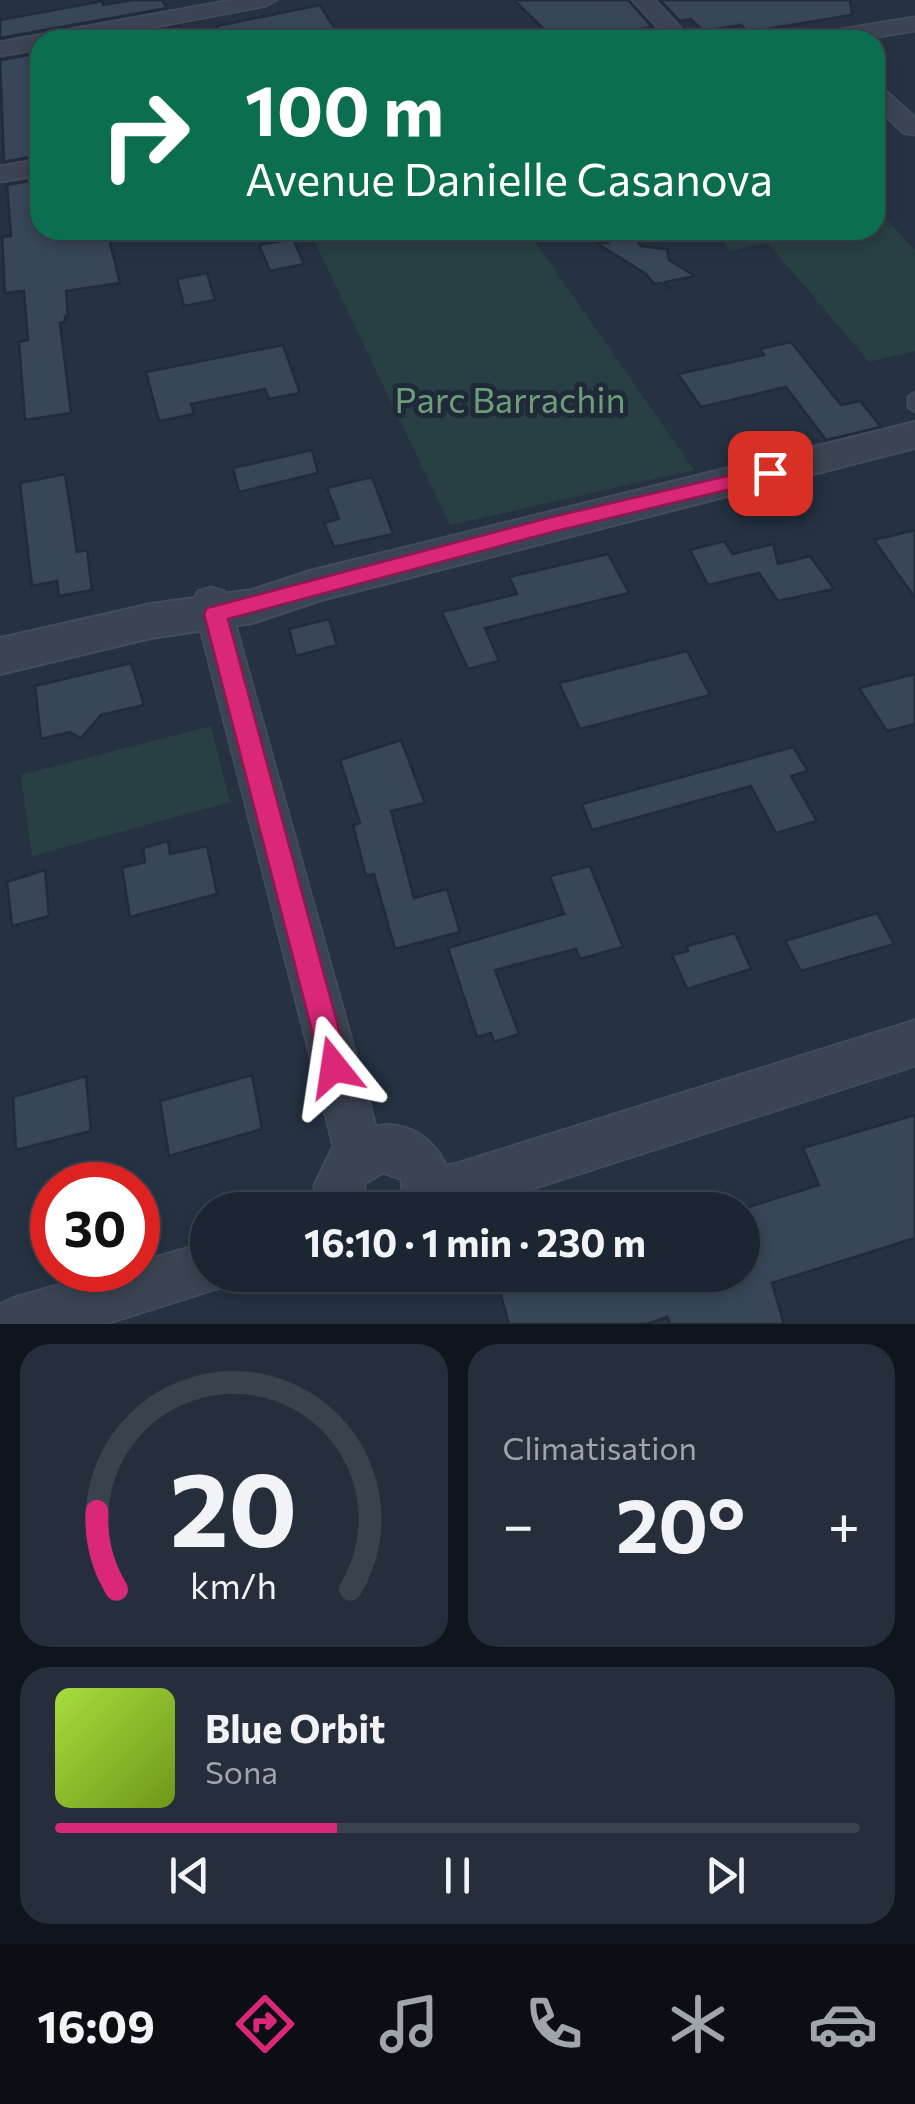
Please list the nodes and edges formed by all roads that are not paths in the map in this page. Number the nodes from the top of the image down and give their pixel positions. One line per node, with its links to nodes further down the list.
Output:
1 (266, 0): 3 (street)
2 (643, 0): 6 (street)
3 (198, 14): 5 (street)
4 (915, 24): 7 (street)
5 (107, 30)
6 (672, 30)
7 (879, 30)
8 (30, 44): 9 (street)
9 (0, 49)
10 (885, 102): 11 (street)
11 (913, 127): 12 (street)
12 (885, 132)
13 (30, 169): 14 (street)
14 (0, 174)
15 (915, 397): 16 (lane)
16 (915, 407)
17 (915, 435): 19 (street)
18 (915, 443): 19 (street)
19 (806, 464): 20 (street)
20 (213, 608): 21 (street); 23 (street)
21 (0, 656)
22 (915, 1044): 26 (street)
23 (360, 1156): 24 (street); 25 (street)
24 (340, 1192)
25 (428, 1192)
26 (446, 1192)
27 (190, 1273): 28 (street)
28 (29, 1322)

